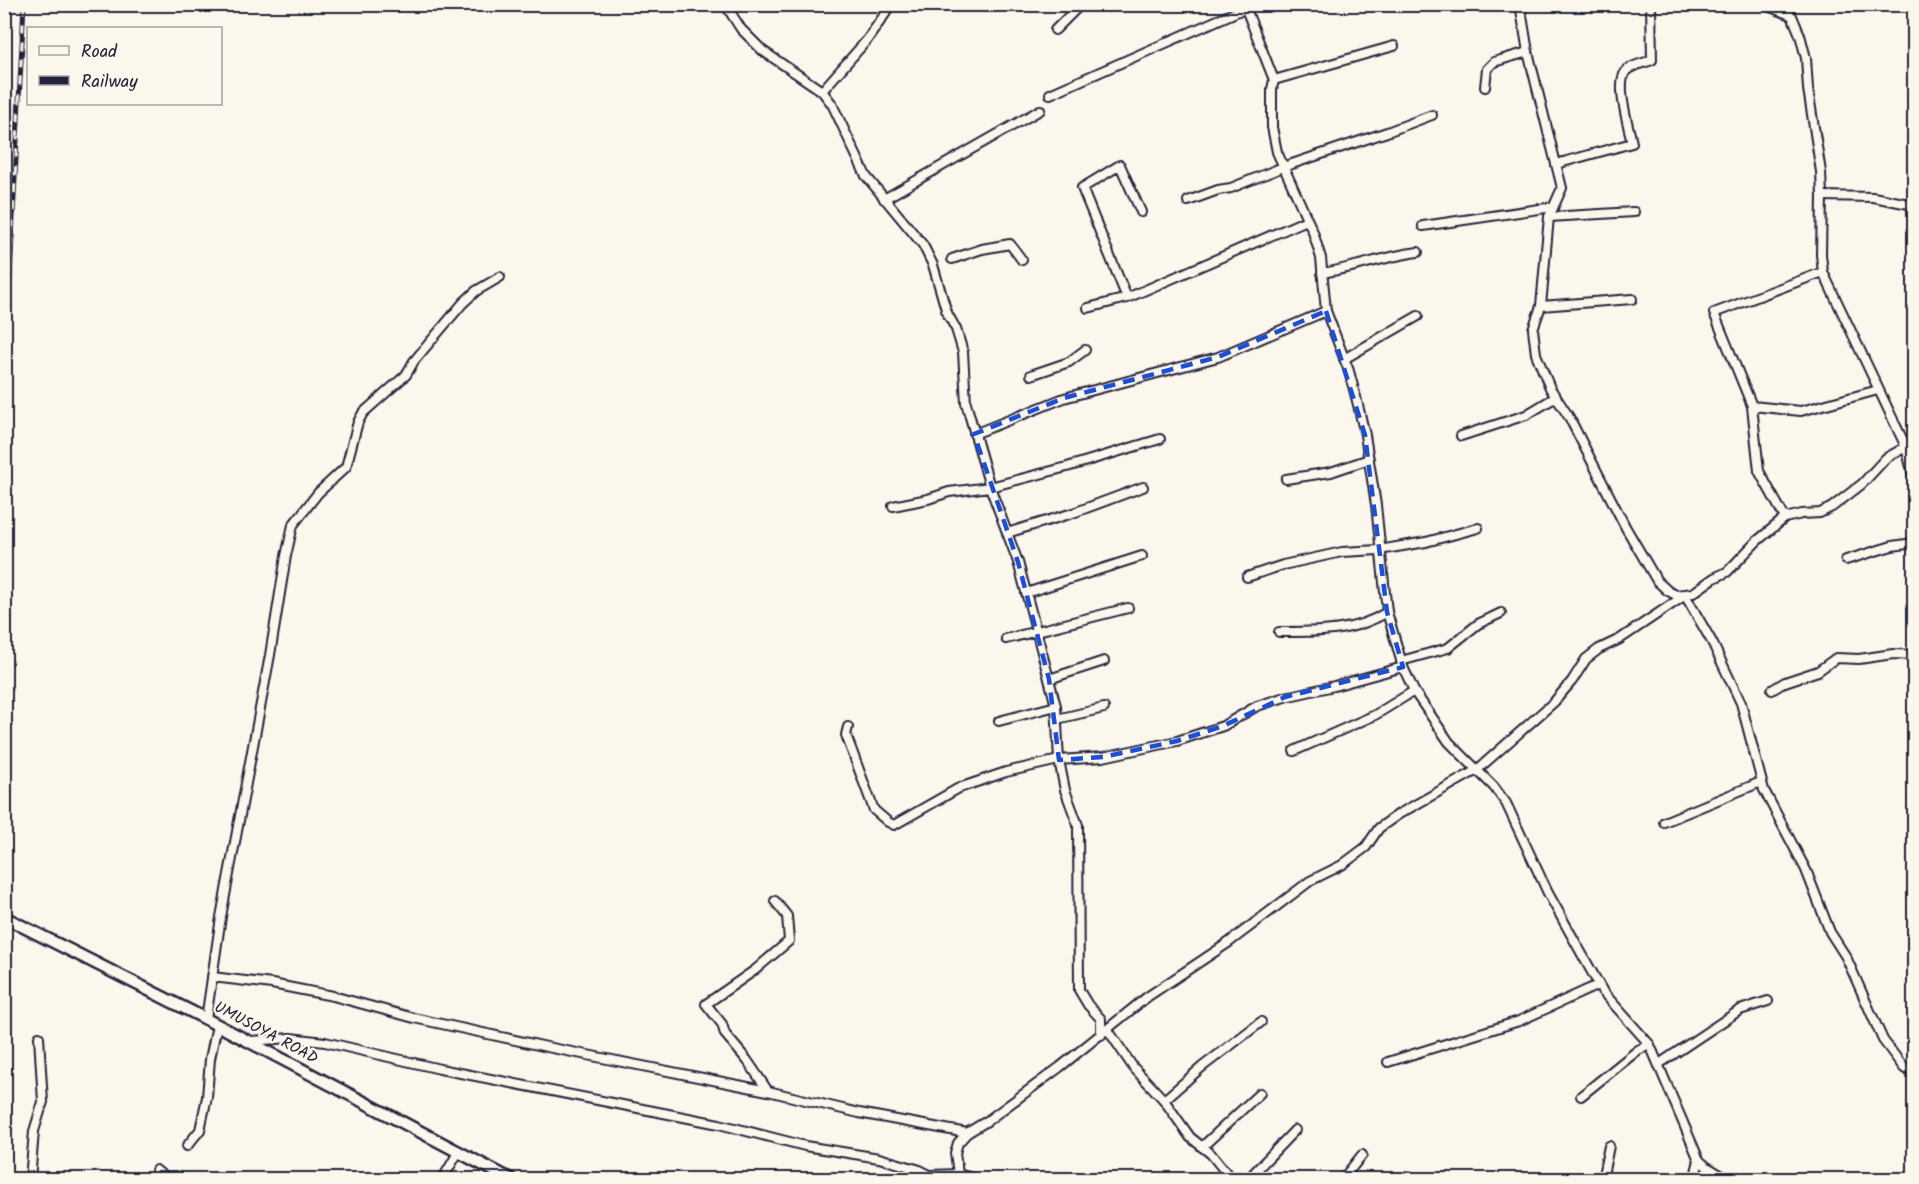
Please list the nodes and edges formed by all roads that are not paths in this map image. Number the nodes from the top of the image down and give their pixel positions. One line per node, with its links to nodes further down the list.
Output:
1 (725, 4): 15 (street)
2 (892, 4): 15 (street)
3 (1081, 4): 10 (street)
4 (1520, 4): 12 (street)
5 (1651, 4): 19 (street)
6 (1762, 4): 9 (street)
7 (1786, 4): 9 (street)
8 (1244, 6): 13 (street); 16 (street)
9 (1791, 15): 21 (street)
10 (1055, 30)
11 (1395, 46): 13 (street)
12 (1528, 52): 14 (street); 19 (street)
13 (1275, 80): 20 (street)
14 (1485, 87)
15 (822, 91): 22 (street)
16 (1050, 94)
17 (1040, 110): 22 (street)
18 (1432, 115): 20 (street)
19 (1556, 164): 25 (street)
20 (1283, 166): 23 (street); 29 (street)
21 (1822, 195): 24 (street); 34 (street)
22 (884, 199): 49 (street)
23 (1188, 201)
24 (1914, 205)
25 (1553, 207): 28 (street); 30 (street)
26 (1141, 212): 37 (street)
27 (1634, 212): 28 (street)
28 (1549, 217): 39 (street)
29 (1307, 220): 35 (street); 37 (street)
30 (1423, 226)
31 (1419, 252): 35 (street)
32 (952, 259): 33 (street)
33 (1022, 260)
34 (1823, 272): 46 (street); 48 (street)
35 (1322, 273): 41 (street)
36 (500, 277): 94 (street)
37 (1127, 298): 40 (street)
38 (1632, 299): 39 (street)
39 (1541, 306): 47 (street)
40 (1088, 308)
41 (1326, 311): 44 (street); 49 (street)
42 (1418, 316): 44 (street)
43 (1086, 350): 45 (street)
44 (1344, 359): 54 (street)
45 (1032, 375)
46 (1878, 390): 48 (street); 53 (street)
47 (1556, 397): 51 (street); 69 (street)
48 (1752, 406): 60 (street)
49 (974, 434): 57 (street)
50 (1914, 434): 53 (street)
51 (1461, 436)
52 (1160, 439): 57 (street)
53 (1906, 447): 56 (street); 60 (street)
54 (1369, 459): 55 (street); 64 (street)
55 (1286, 478)
56 (1914, 479)
57 (990, 487): 59 (street); 62 (street)
58 (1143, 487): 62 (street)
59 (893, 506)
60 (1785, 518): 69 (street)
61 (1478, 528): 64 (street)
62 (1007, 533): 68 (street)
63 (1914, 543): 66 (street)
64 (1379, 550): 67 (street); 71 (street)
65 (1142, 556): 68 (street)
66 (1846, 560)
67 (1246, 577)
68 (1026, 592): 74 (street)
69 (1685, 595): 89 (street); 90 (street)
70 (1128, 608): 74 (street)
71 (1387, 612): 73 (street); 78 (street)
72 (1501, 613): 78 (street)
73 (1279, 632)
74 (1037, 633): 75 (street); 79 (street)
75 (1006, 639)
76 (1914, 655): 80 (street)
77 (1104, 661): 79 (street)
78 (1402, 664): 81 (street); 88 (street)
79 (1049, 679): 82 (street)
80 (1772, 690)
81 (1414, 691): 87 (street); 89 (street)
82 (1056, 706): 84 (street); 85 (street)
83 (1104, 708): 84 (street)
84 (1058, 719): 88 (street)
85 (999, 721)
86 (848, 727): 88 (street)
87 (1294, 752)
88 (1059, 760): 100 (street)
89 (1477, 770): 95 (street); 100 (street)
90 (1761, 782): 91 (street); 106 (street)
91 (1664, 822)
92 (775, 901): 107 (street)
93 (4, 916): 97 (main road, UMUSOYA ROAD)
94 (212, 977): 97 (street); 107 (street)
95 (1598, 985): 103 (street); 104 (street)
96 (1768, 1001): 105 (street)
97 (206, 1019): 99 (main road, UMUSOYA ROAD)
98 (1261, 1022): 110 (street)
99 (217, 1025): 102 (main road, UMUSOYA ROAD); 113 (street)
100 (1104, 1033): 110 (street); 112 (street)
101 (39, 1038): 121 (street)
102 (249, 1041): 116 (main road, UMUSOYA ROAD); 120 (street)
103 (1650, 1045): 105 (street); 109 (street)
104 (1388, 1062)
105 (1659, 1065): 118 (street)
106 (1914, 1074)
107 (768, 1091): 112 (street)
108 (1260, 1094): 115 (street)
109 (1581, 1096)
110 (1164, 1100): 115 (street)
111 (1294, 1130): 127 (street)
112 (967, 1133): 120 (street)
113 (187, 1146)
114 (1609, 1146): 129 (street)
115 (1202, 1147): 126 (street)
116 (459, 1151): 123 (street); 124 (main road, UMUSOYA ROAD)
117 (1362, 1155): 128 (street)
118 (1699, 1160): 130 (street); 131 (street)
119 (156, 1170): 122 (street)
120 (958, 1174): 125 (street)
121 (30, 1179)
122 (168, 1179)
123 (442, 1179)
124 (512, 1179)
125 (980, 1179)
126 (1232, 1179)
127 (1247, 1179)
128 (1342, 1179)
129 (1602, 1179)
130 (1694, 1179)
131 (1729, 1179)

